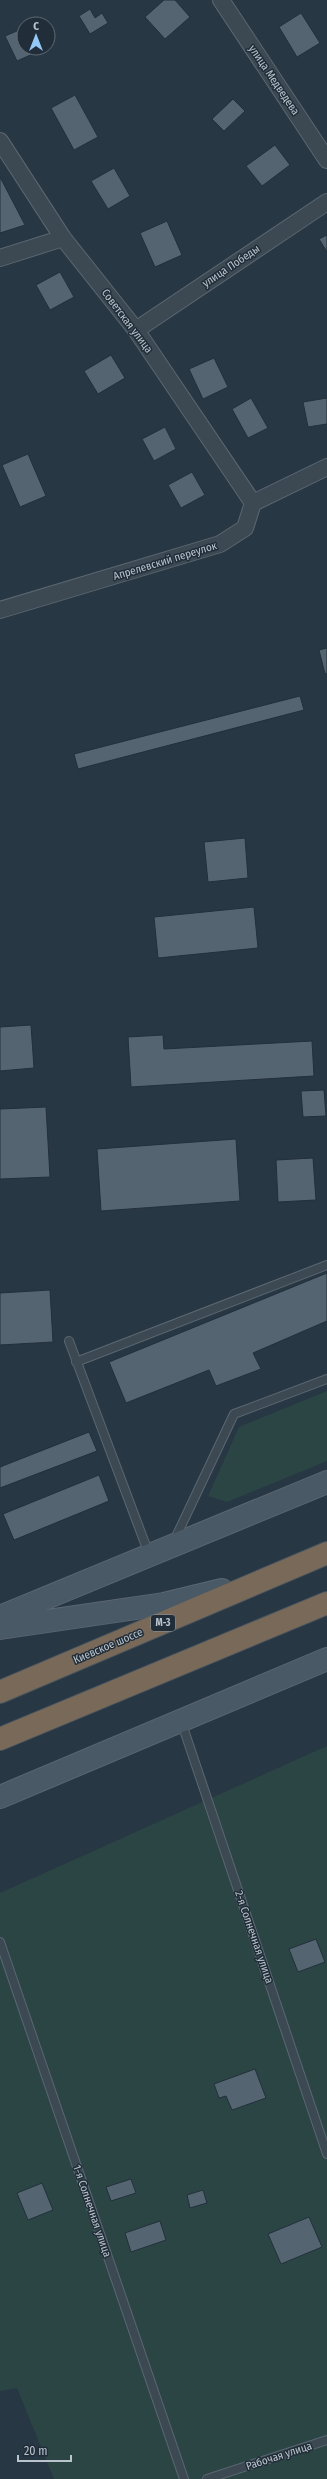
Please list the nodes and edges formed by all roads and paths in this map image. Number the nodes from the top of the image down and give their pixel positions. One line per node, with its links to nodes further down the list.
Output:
1 (221, 0): 3 (street, улица Медведева)
2 (0, 141): 5 (street, Советская улица)
3 (327, 160)
4 (327, 202): 7 (street, улица Победы)
5 (63, 238): 6 (street); 7 (street, Советская улица)
6 (0, 258)
7 (136, 330): 9 (street, Советская улица)
8 (327, 466): 9 (street)
9 (253, 503): 10 (street, Апрелевский переулок)
10 (0, 610)
11 (327, 1265): 13 (lane)
12 (69, 1341): 13 (lane)
13 (76, 1362): 16 (lane)
14 (327, 1379): 16 (lane)
15 (327, 1482): 16 (main road)
16 (158, 1553): 20 (main road)
17 (327, 1553): 18 (highway, Киевское шоссе / М-3)
18 (274, 1576): 21 (main road); 23 (highway, Киевское шоссе / М-3)
19 (327, 1603): 25 (highway)
20 (0, 1617)
21 (0, 1628)
22 (327, 1659): 24 (main road)
23 (0, 1692)
24 (181, 1721): 26 (main road); 28 (lane, 2-я Солнечная улица)
25 (0, 1739)
26 (0, 1797)
27 (0, 1942): 30 (lane, 1-я Солнечная улица)
28 (327, 2154)
29 (327, 2440): 31 (lane, Рабочая улица)
30 (184, 2479)
31 (208, 2479)

